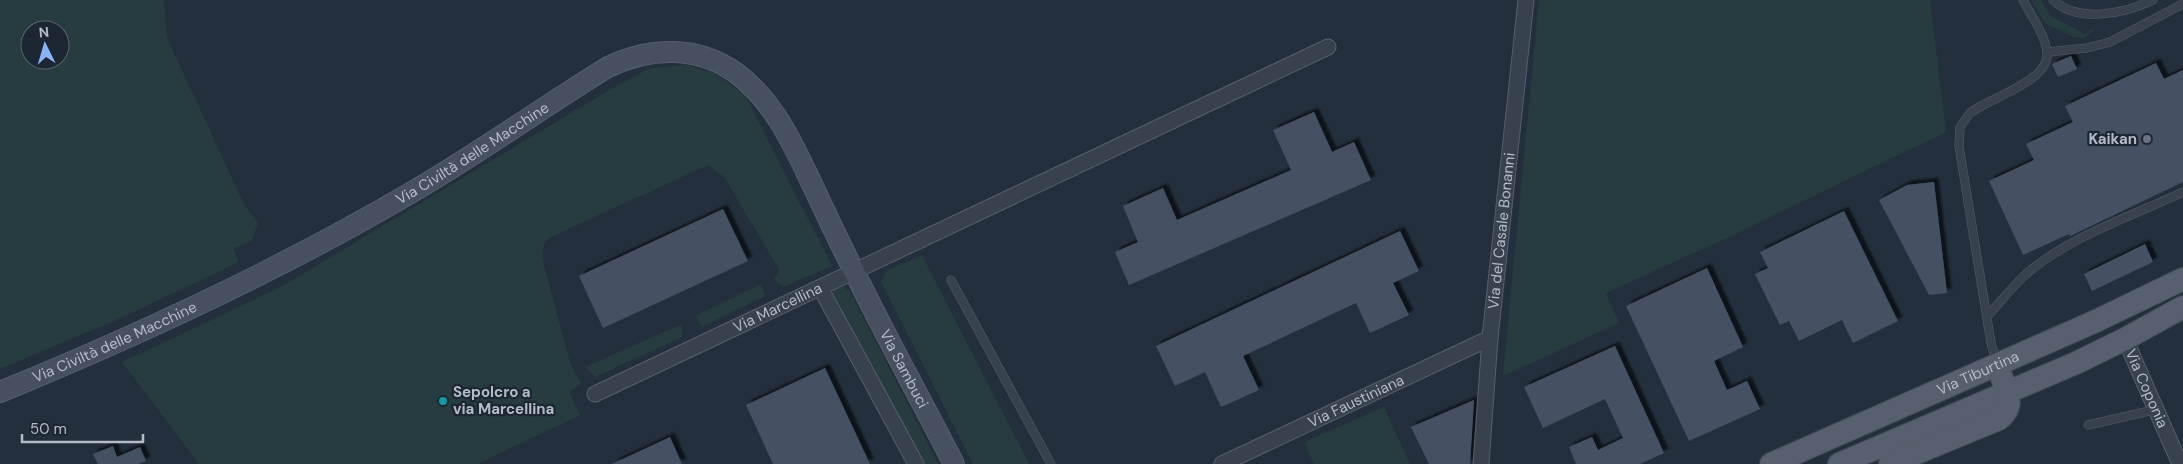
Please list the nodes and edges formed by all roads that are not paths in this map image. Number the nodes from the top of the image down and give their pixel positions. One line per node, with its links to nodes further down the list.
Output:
1 (1526, 0): 15 (street, Via del Casale Bonanni)
2 (2023, 0): 7 (lane)
3 (2053, 0): 4 (lane)
4 (2153, 0)
5 (2183, 4): 7 (lane)
6 (1328, 47): 9 (street, Via Marcellina)
7 (2047, 52): 14 (lane)
8 (2183, 192): 14 (lane)
9 (854, 273): 12 (street, Via Marcellina); 18 (street, Via Civiltà delle Macchine); 24 (street, Via Sambuci)
10 (2183, 279): 17 (main road, Via Tiburtina)
11 (951, 280): 25 (lane)
12 (821, 289): 20 (street, Via Marcellina); 23 (street)
13 (2183, 307): 16 (main road, Via Tiburtina)
14 (1987, 317): 17 (lane)
15 (1490, 338): 26 (street, Via Faustiniana); 27 (street, Via del Casale Bonanni)
16 (2125, 340): 19 (main road, Via Tiburtina); 21 (street, Via Coponia)
17 (1997, 363): 19 (main road); 28 (main road, Via Tiburtina)
18 (0, 392)
19 (2007, 392): 29 (main road, Via Tiburtina); 30 (main road)
20 (595, 394)
21 (2154, 410): 22 (lane); 31 (street, Via Coponia)
22 (2088, 425)
23 (916, 464)
24 (954, 464)
25 (1051, 464)
26 (1222, 464)
27 (1482, 464)
28 (1771, 464)
29 (1839, 464)
30 (1890, 464)
31 (2180, 464)

